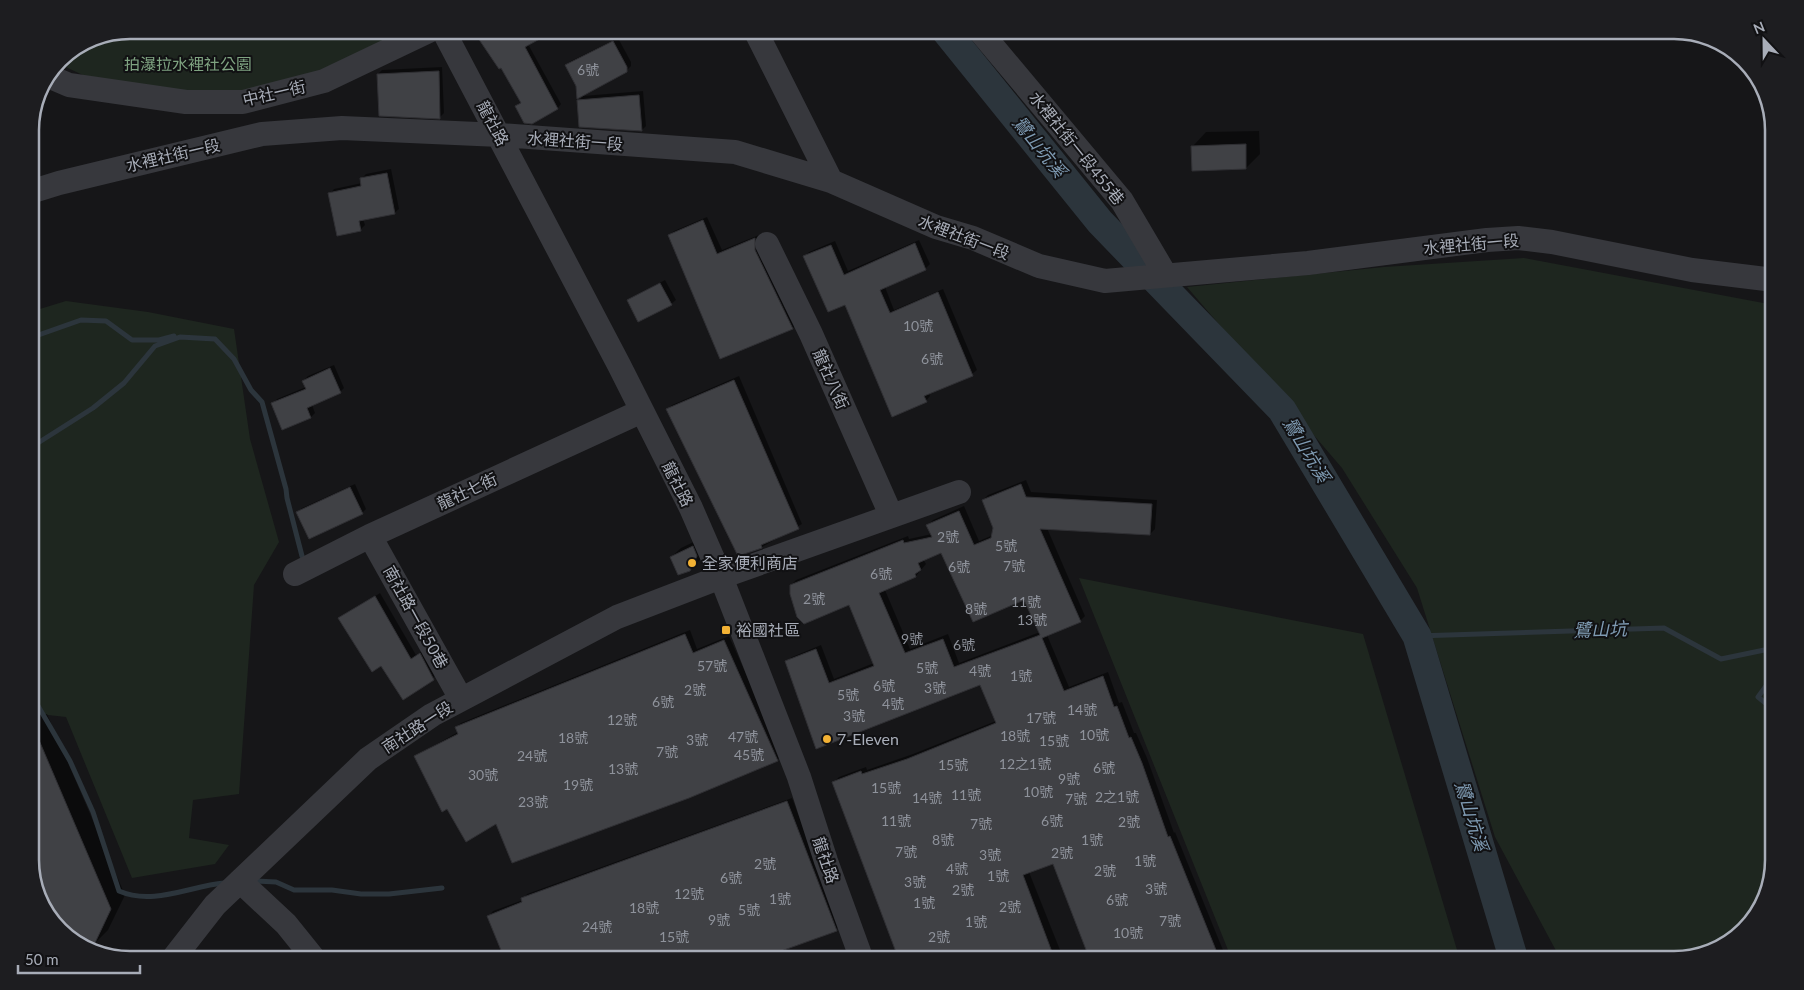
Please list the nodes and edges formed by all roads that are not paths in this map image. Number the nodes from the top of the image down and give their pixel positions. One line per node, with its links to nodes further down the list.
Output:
1 (412, 39): 5 (street, 中社一街)
2 (449, 39): 6 (street, 龍社路)
3 (760, 39): 7 (street)
4 (987, 39): 10 (street, 水裡社街一段455巷)
5 (54, 79)
6 (500, 136): 7 (street, 水裡社街一段); 8 (street, 水裡社街一段); 12 (street, 龍社路)
7 (831, 180): 10 (street, 水裡社街一段)
8 (39, 189)
9 (767, 244): 14 (street, 龍社八街)
10 (1165, 274): 11 (street, 水裡社街一段)
11 (1765, 279)
12 (642, 411): 15 (street, 龍社七街); 17 (street, 龍社路)
13 (959, 492): 14 (street)
14 (891, 516): 17 (street)
15 (370, 536): 16 (street, 龍社七街); 18 (street, 南社路一段50巷)
16 (294, 574)
17 (721, 576): 18 (street, 南社路一段); 22 (street, 龍社路)
18 (461, 699): 19 (street, 南社路一段)
19 (240, 881): 20 (street, 南社路一段); 21 (street)
20 (179, 951)
21 (308, 951)
22 (859, 951)

